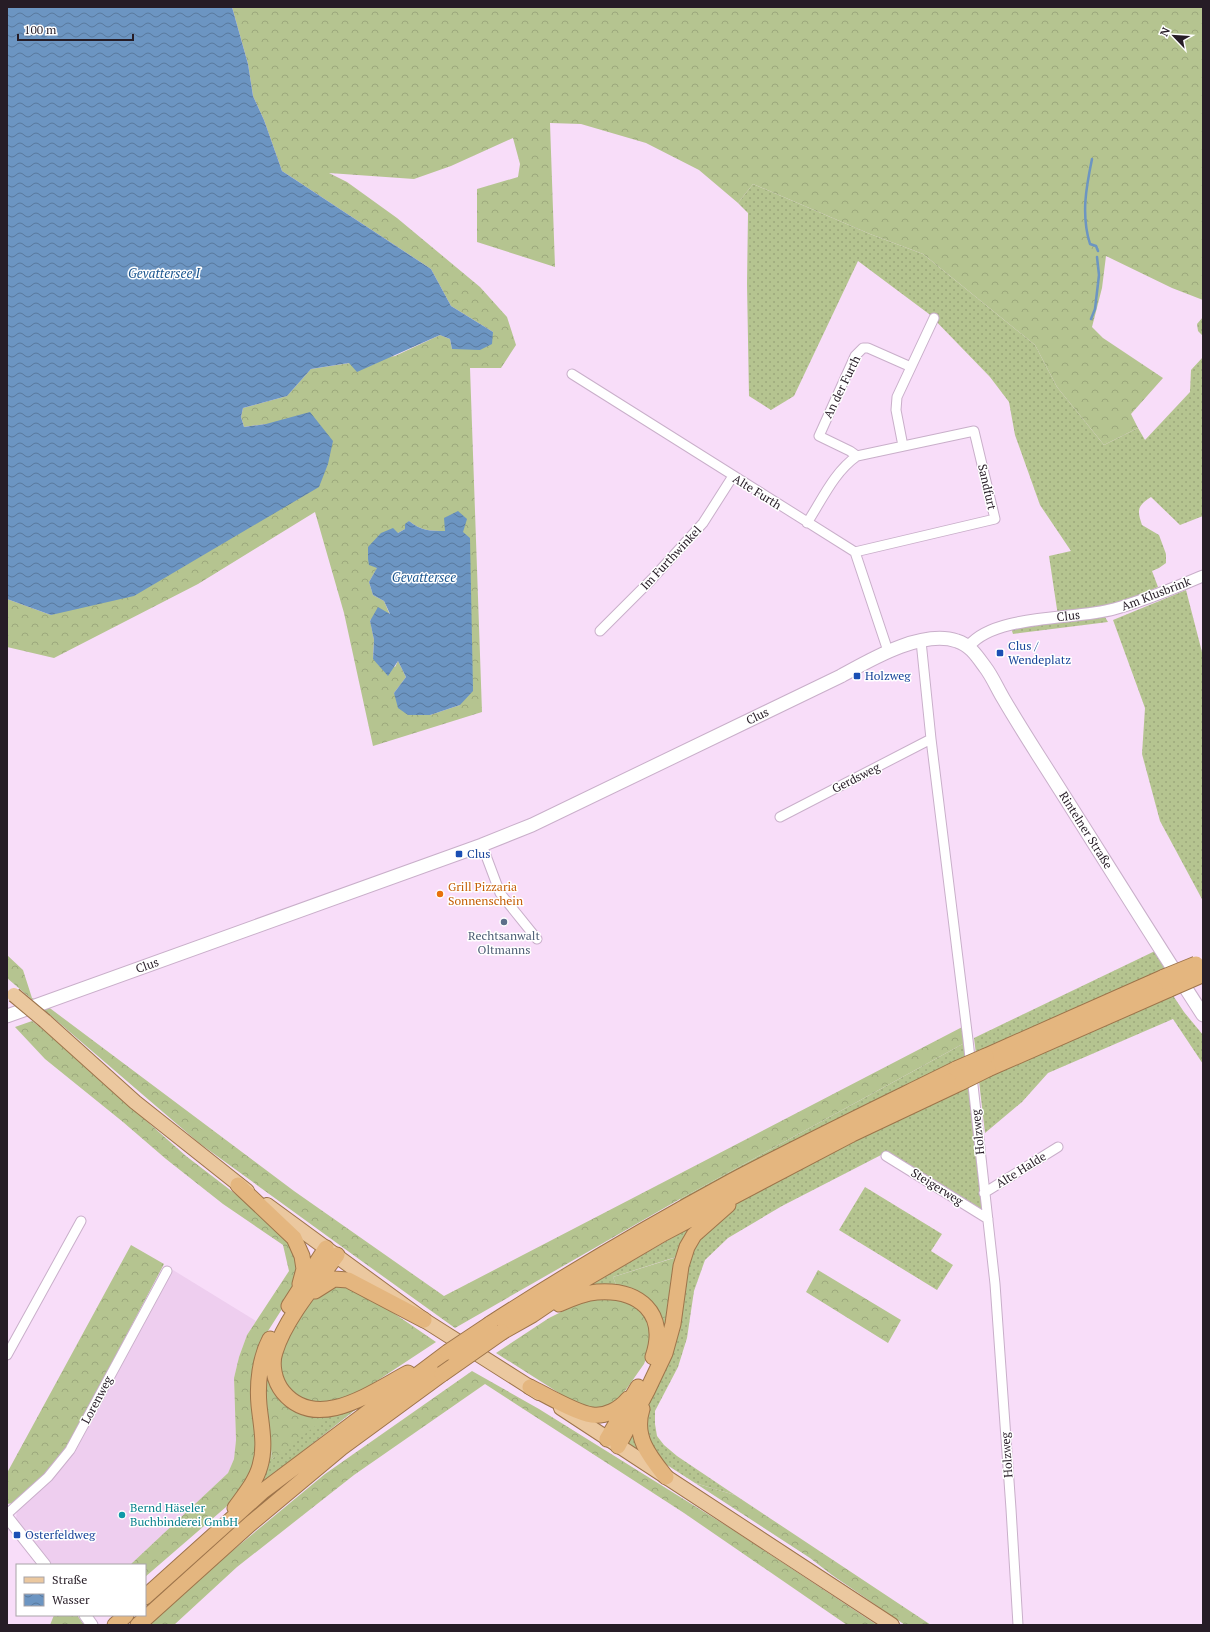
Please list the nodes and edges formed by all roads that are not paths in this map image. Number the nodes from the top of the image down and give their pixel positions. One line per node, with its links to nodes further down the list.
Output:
1 (934, 318): 2 (street)
2 (911, 367): 4 (street); 5 (street, An der Furth)
3 (572, 374): 6 (street, Alte Furth)
4 (904, 446): 5 (street, Sandfurt); 8 (street, Sandfurt)
5 (857, 456): 7 (street, Sandfurt)
6 (733, 476): 7 (street, Alte Furth); 11 (street, Im Furthwinkel)
7 (807, 523): 8 (street, Alte Furth)
8 (855, 552): 14 (street)
9 (1203, 576): 10 (street, Am Klusbrink)
10 (1109, 610): 13 (street, Clus)
11 (600, 631)
12 (921, 641): 13 (main road, Clus); 14 (main road, Clus); 15 (street, Holzweg)
13 (968, 646): 21 (main road, Rintelner Straße)
14 (888, 651): 17 (main road, Clus)
15 (931, 739): 16 (street, Gerdsweg); 28 (street, Holzweg)
16 (780, 817)
17 (482, 845): 18 (street); 22 (main road, Clus)
18 (537, 939)
19 (1201, 968): 23 (highway, bridge)
20 (10, 992): 26 (main road, bridge)
21 (1203, 1015)
22 (7, 1016)
23 (959, 1075): 27 (highway); 36 (highway)
24 (1058, 1146): 28 (street, Alte Halde)
25 (886, 1156): 29 (street, Steigerweg)
26 (238, 1185): 31 (main road); 33 (highway)
27 (750, 1186): 34 (highway); 40 (highway)
28 (984, 1193): 29 (street, Holzweg)
29 (988, 1219): 53 (street, Holzweg)
30 (81, 1221): 37 (street)
31 (331, 1251): 33 (highway); 35 (main road)
32 (167, 1271): 43 (street, Lorenweg)
33 (303, 1293): 35 (highway); 38 (highway); 44 (highway)
34 (532, 1315): 36 (highway); 40 (highway)
35 (424, 1320): 39 (main road)
36 (496, 1328): 38 (highway, bridge); 38 (highway, bridge)
37 (7, 1355)
38 (433, 1367): 44 (highway); 51 (highway)
39 (530, 1387): 40 (highway); 41 (main road)
40 (643, 1389): 41 (highway); 42 (highway)
41 (613, 1442): 42 (main road)
42 (666, 1477): 52 (main road)
43 (7, 1516): 45 (street)
44 (218, 1531): 46 (highway)
45 (44, 1564)
46 (146, 1596)
47 (86, 1616): 49 (street)
48 (125, 1616): 50 (highway)
49 (92, 1625)
50 (115, 1625)
51 (138, 1625)
52 (892, 1625)
53 (1018, 1625)

